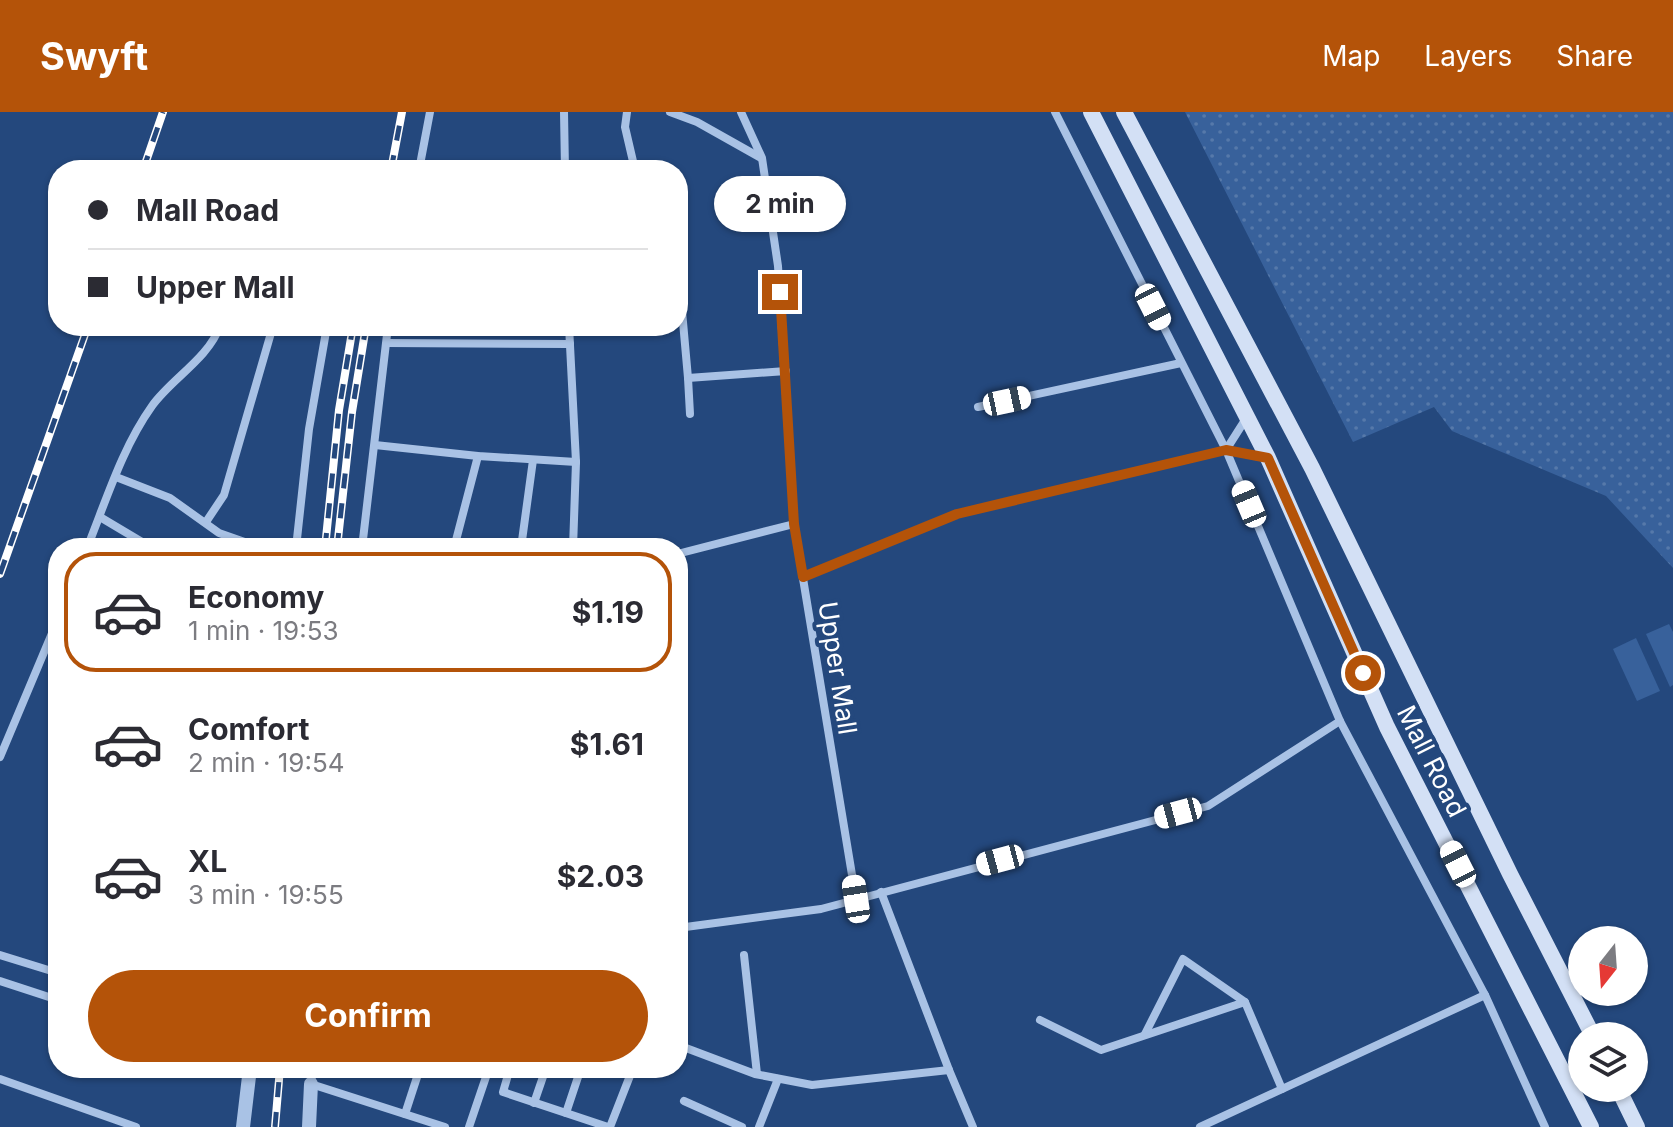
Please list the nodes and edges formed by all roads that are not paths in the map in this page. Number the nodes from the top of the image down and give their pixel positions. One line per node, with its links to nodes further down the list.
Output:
1 (430, 112): 10 (street)
2 (564, 112): 11 (street)
3 (627, 112): 12 (street)
4 (670, 112): 9 (street)
5 (741, 112): 9 (street, Upper Mall)
6 (1055, 112): 21 (street)
7 (1091, 112): 26 (main road, Mall Road)
8 (1124, 112): 61 (main road, Mall Road)
9 (762, 158): 22 (street, Upper Mall)
10 (421, 160)
11 (565, 160)
12 (633, 160)
13 (215, 336): 33 (street)
14 (270, 336): 35 (street)
15 (325, 336): 40 (street)
16 (387, 336): 19 (street)
17 (570, 336): 20 (street)
18 (684, 336): 23 (street)
19 (387, 343): 20 (street); 27 (street)
20 (570, 344): 32 (street)
21 (1181, 363): 24 (street); 28 (street)
22 (786, 371): 23 (street); 36 (street, Upper Mall)
23 (688, 378): 25 (street)
24 (978, 407)
25 (690, 414)
26 (1247, 417): 28 (street); 30 (main road, Mall Road)
27 (375, 445): 29 (street); 41 (street)
28 (1226, 450): 30 (street); 46 (street); 48 (street)
29 (478, 456): 31 (street); 42 (street)
30 (1268, 458): 84 (main road, Mall Road)
31 (533, 460): 32 (street); 43 (street)
32 (576, 462): 44 (street)
33 (116, 477): 34 (street); 35 (street)
34 (100, 517): 37 (street); 38 (street)
35 (206, 522): 39 (street)
36 (794, 524): 45 (street); 46 (street, Upper Mall)
37 (91, 538)
38 (135, 538)
39 (233, 538)
40 (297, 538)
41 (363, 538)
42 (457, 538)
43 (522, 538)
44 (573, 538)
45 (688, 551)
46 (803, 577): 51 (street, Upper Mall)
47 (48, 643): 49 (street)
48 (1340, 721): 50 (street); 57 (street)
49 (0, 757)
50 (881, 892): 51 (street); 64 (street)
51 (856, 899): 52 (street)
52 (688, 927)
53 (0, 955): 55 (street)
54 (744, 955): 65 (street)
55 (48, 970)
56 (0, 981): 58 (street)
57 (1485, 995): 77 (street); 95 (street)
58 (48, 997)
59 (1245, 1002): 62 (street); 62 (street); 77 (street)
60 (1040, 1020): 62 (street)
61 (1586, 1022)
62 (1145, 1034)
63 (688, 1049): 65 (street)
64 (949, 1070): 75 (street); 93 (street)
65 (757, 1074): 75 (street)
66 (249, 1078): 86 (street)
67 (312, 1078): 76 (street)
68 (417, 1078): 82 (street)
69 (486, 1078): 89 (street)
70 (507, 1078): 80 (street)
71 (543, 1078): 80 (street)
72 (578, 1078): 81 (street)
73 (629, 1078): 90 (street)
74 (0, 1079): 85 (street)
75 (778, 1079): 92 (street)
76 (311, 1084): 82 (street); 87 (street)
77 (1282, 1089): 94 (street)
78 (684, 1101): 91 (street)
79 (1625, 1102): 96 (main road)
80 (534, 1103): 81 (street)
81 (566, 1113): 90 (street)
82 (405, 1114): 83 (street)
83 (415, 1122): 88 (street)
84 (1585, 1125)
85 (136, 1127)
86 (243, 1127)
87 (309, 1127)
88 (445, 1127)
89 (469, 1127)
90 (609, 1127)
91 (742, 1127)
92 (759, 1127)
93 (973, 1127)
94 (1200, 1127)
95 (1545, 1127)
96 (1637, 1127)

